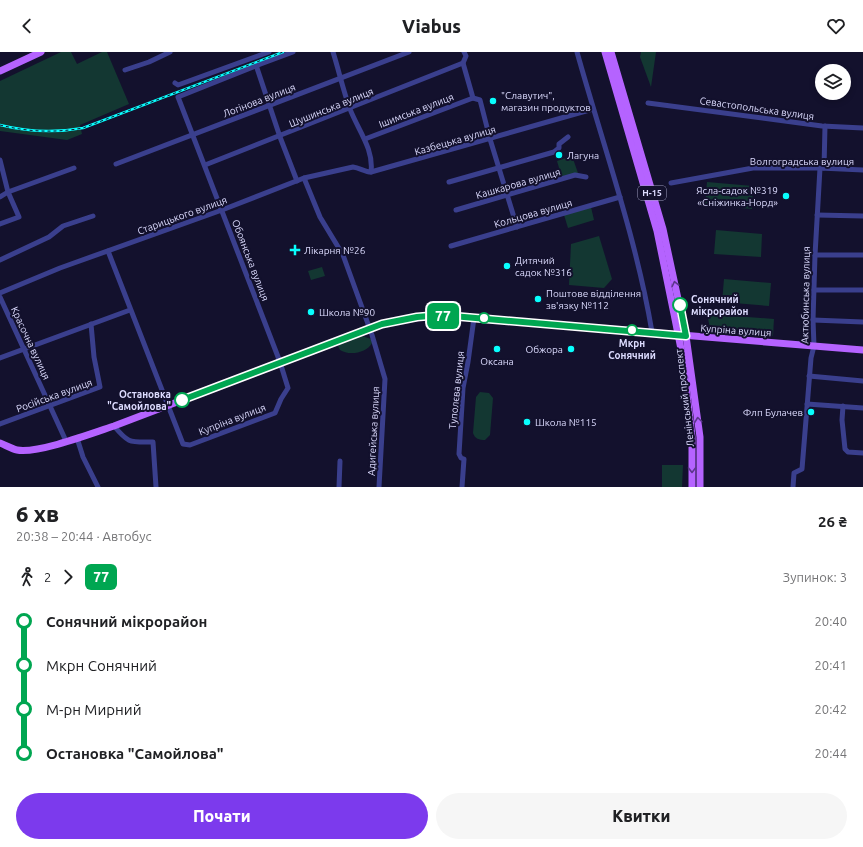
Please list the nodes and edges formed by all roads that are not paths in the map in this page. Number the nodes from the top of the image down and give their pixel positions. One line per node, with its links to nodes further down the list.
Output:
1 (41, 52): 16 (main road)
2 (170, 52): 15 (street)
3 (252, 52): 12 (street)
4 (269, 52): 12 (street)
5 (293, 52): 14 (street)
6 (333, 52): 17 (street)
7 (408, 52): 17 (street, Логінова вулиця)
8 (464, 52): 13 (street)
9 (577, 52): 23 (street)
10 (605, 52): 71 (main road, Ленінський проспект / Н-15)
11 (611, 52): 72 (main road, Ленінський проспект / Н-15, one-way to 11)
12 (254, 58): 18 (street)
13 (463, 63): 19 (street); 22 (street, Шушинська вулиця)
14 (257, 65): 21 (street); 26 (street, Обоянська вулиця)
15 (124, 70)
16 (0, 71)
17 (341, 78): 21 (street, Логінова вулиця); 22 (street)
18 (175, 83)
19 (473, 98): 29 (street, Ішимська вулиця); 30 (street)
20 (648, 102): 24 (street, Севастопольська вулиця)
21 (269, 105): 26 (street, Логінова вулиця); 27 (street)
22 (350, 109): 27 (street, Шушинська вулиця); 29 (street)
23 (593, 109): 30 (street, Казбецька вулиця); 47 (street)
24 (825, 126): 25 (street, Севастопольська вулиця); 36 (street, Актюбинська вулиця)
25 (863, 128)
26 (193, 135): 32 (street, Логінова вулиця); 33 (street, Обоянська вулиця)
27 (280, 137): 33 (street, Шушинська вулиця); 41 (street)
28 (568, 137): 35 (street)
29 (365, 139): 38 (street)
30 (490, 139): 35 (street); 38 (street, Казбецька вулиця)
31 (0, 160): 44 (street)
32 (116, 164)
33 (205, 166): 48 (street, Обоянська вулиця)
34 (74, 168): 44 (street)
35 (499, 168): 42 (street); 45 (street)
36 (822, 168): 37 (street, Волгоградська вулиця); 43 (street, Волгоградська вулиця); 50 (street, Актюбинська вулиця)
37 (863, 170)
38 (372, 172): 40 (street, Старицького вулиця)
39 (586, 177): 45 (street, Кашкарова вулиця)
40 (304, 178): 41 (street, Старицького вулиця); 69 (street)
41 (298, 181): 48 (street, Старицького вулиця)
42 (449, 182)
43 (671, 183)
44 (8, 192): 46 (street); 53 (street)
45 (507, 195): 49 (street, Кашкарова вулиця); 54 (street)
46 (0, 197)
47 (620, 197): 54 (street, Кольцова вулиця); 70 (street)
48 (222, 210): 56 (street, Старицького вулиця); 77 (street, Обоянська вулиця)
49 (456, 210)
50 (817, 215): 52 (street); 57 (street, Актюбинська вулиця)
51 (93, 216): 59 (street)
52 (863, 216)
53 (0, 224)
54 (517, 227): 55 (street, Кольцова вулиця)
55 (451, 246)
56 (108, 251): 62 (street, Старицького вулиця); 64 (street, Купріна вулиця)
57 (815, 255): 58 (street); 60 (street, Актюбинська вулиця)
58 (863, 255)
59 (0, 260)
60 (814, 290): 61 (street); 66 (street, Актюбинська вулиця)
61 (863, 290)
62 (0, 292)
63 (0, 297): 74 (street, Красочна вулиця)
64 (130, 310): 68 (street); 82 (street, Купріна вулиця)
65 (474, 318): 69 (main road, Купріна вулиця); 70 (main road, Купріна вулиця); 96 (street, Туполєва вулиця)
66 (813, 320): 67 (street); 73 (street, Актюбинська вулиця)
67 (863, 322)
68 (91, 324): 74 (street); 81 (street, Російська вулиця)
69 (370, 329): 77 (main road, Купріна вулиця); 95 (street, Адигейська вулиця)
70 (652, 332): 71 (main road, Купріна вулиця)
71 (678, 334): 72 (main road, Купріна вулиця); 97 (main road, Ленінський проспект / Н-15, one-way to 97)
72 (686, 336): 73 (main road, Купріна вулиця); 98 (main road, Ленінський проспект / Н-15, one-way to 72)
73 (814, 346): 75 (main road, Купріна вулиця); 78 (street, Актюбинська вулиця)
74 (24, 349): 76 (street); 81 (street, Красочна вулиця)
75 (863, 350)
76 (0, 358)
77 (280, 362): 82 (main road, Купріна вулиця); 82 (street, Купріна вулиця)
78 (809, 376): 79 (street); 80 (street, Актюбинська вулиця)
79 (863, 381)
80 (807, 404): 83 (street); 99 (street, Актюбинська вулиця)
81 (50, 406): 85 (street, Російська вулиця); 88 (street, Красочна вулиця)
82 (167, 406): 86 (main road, Купріна вулиця)
83 (843, 406): 84 (street); 90 (street)
84 (863, 408)
85 (0, 424)
86 (114, 426): 87 (main road, Купріна вулиця); 93 (street)
87 (76, 438): 88 (main road, Купріна вулиця); 92 (street)
88 (66, 441): 89 (main road, Купріна вулиця)
89 (0, 443)
90 (863, 453)
91 (340, 461): 94 (street)
92 (98, 487)
93 (156, 487)
94 (339, 487)
95 (379, 487)
96 (462, 487)
97 (692, 487)
98 (700, 487)
99 (793, 487)

